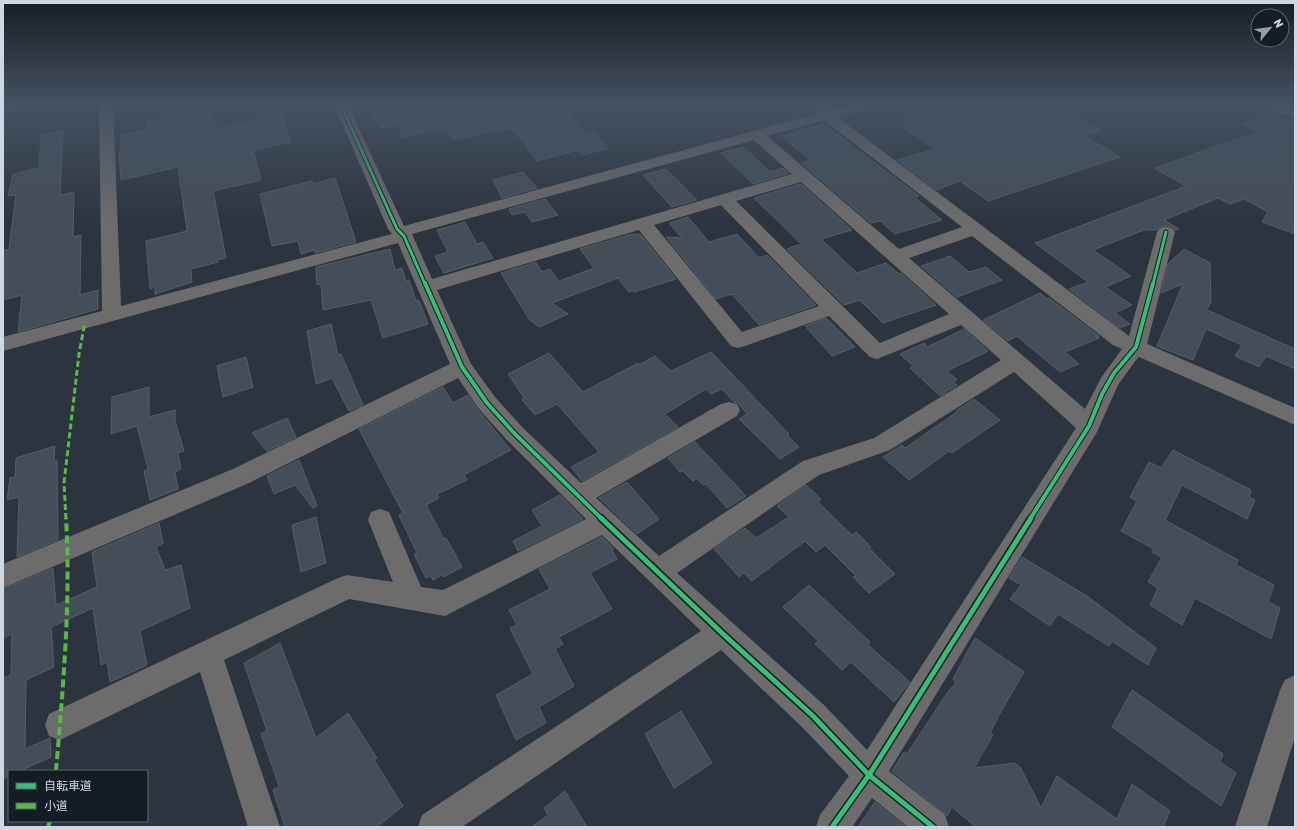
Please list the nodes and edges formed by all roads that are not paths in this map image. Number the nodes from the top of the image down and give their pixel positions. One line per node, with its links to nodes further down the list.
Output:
1 (107, 144): 15 (street)
2 (359, 144): 11 (street)
3 (726, 144): 11 (street)
4 (767, 144): 6 (street)
5 (864, 144): 9 (street)
6 (803, 176): 7 (street); 12 (street)
7 (725, 200): 8 (street); 14 (street)
8 (643, 223): 13 (street); 14 (street)
9 (974, 229): 12 (street); 18 (street)
10 (1166, 232): 18 (street)
11 (403, 234): 13 (street); 15 (street)
12 (895, 257): 16 (street)
13 (426, 287): 20 (street)
14 (832, 308): 16 (street)
15 (112, 315): 17 (street)
16 (963, 316): 19 (street)
17 (3, 344)
18 (1136, 347): 22 (street); 23 (street)
19 (1014, 362): 23 (street); 27 (street)
20 (462, 367): 24 (street); 28 (street)
21 (729, 410): 24 (street)
22 (1295, 418)
23 (1089, 426): 34 (street)
24 (578, 496): 26 (street)
25 (380, 520): 29 (street)
26 (605, 522): 27 (street); 29 (street)
27 (657, 572): 30 (street)
28 (3, 576)
29 (412, 597): 31 (street)
30 (722, 633): 34 (street); 36 (street)
31 (208, 653): 33 (street); 35 (street)
32 (1295, 690): 39 (street)
33 (60, 725)
34 (869, 775): 37 (street); 38 (street)
35 (264, 827)
36 (434, 827)
37 (832, 827)
38 (933, 827)
39 (1251, 827)

